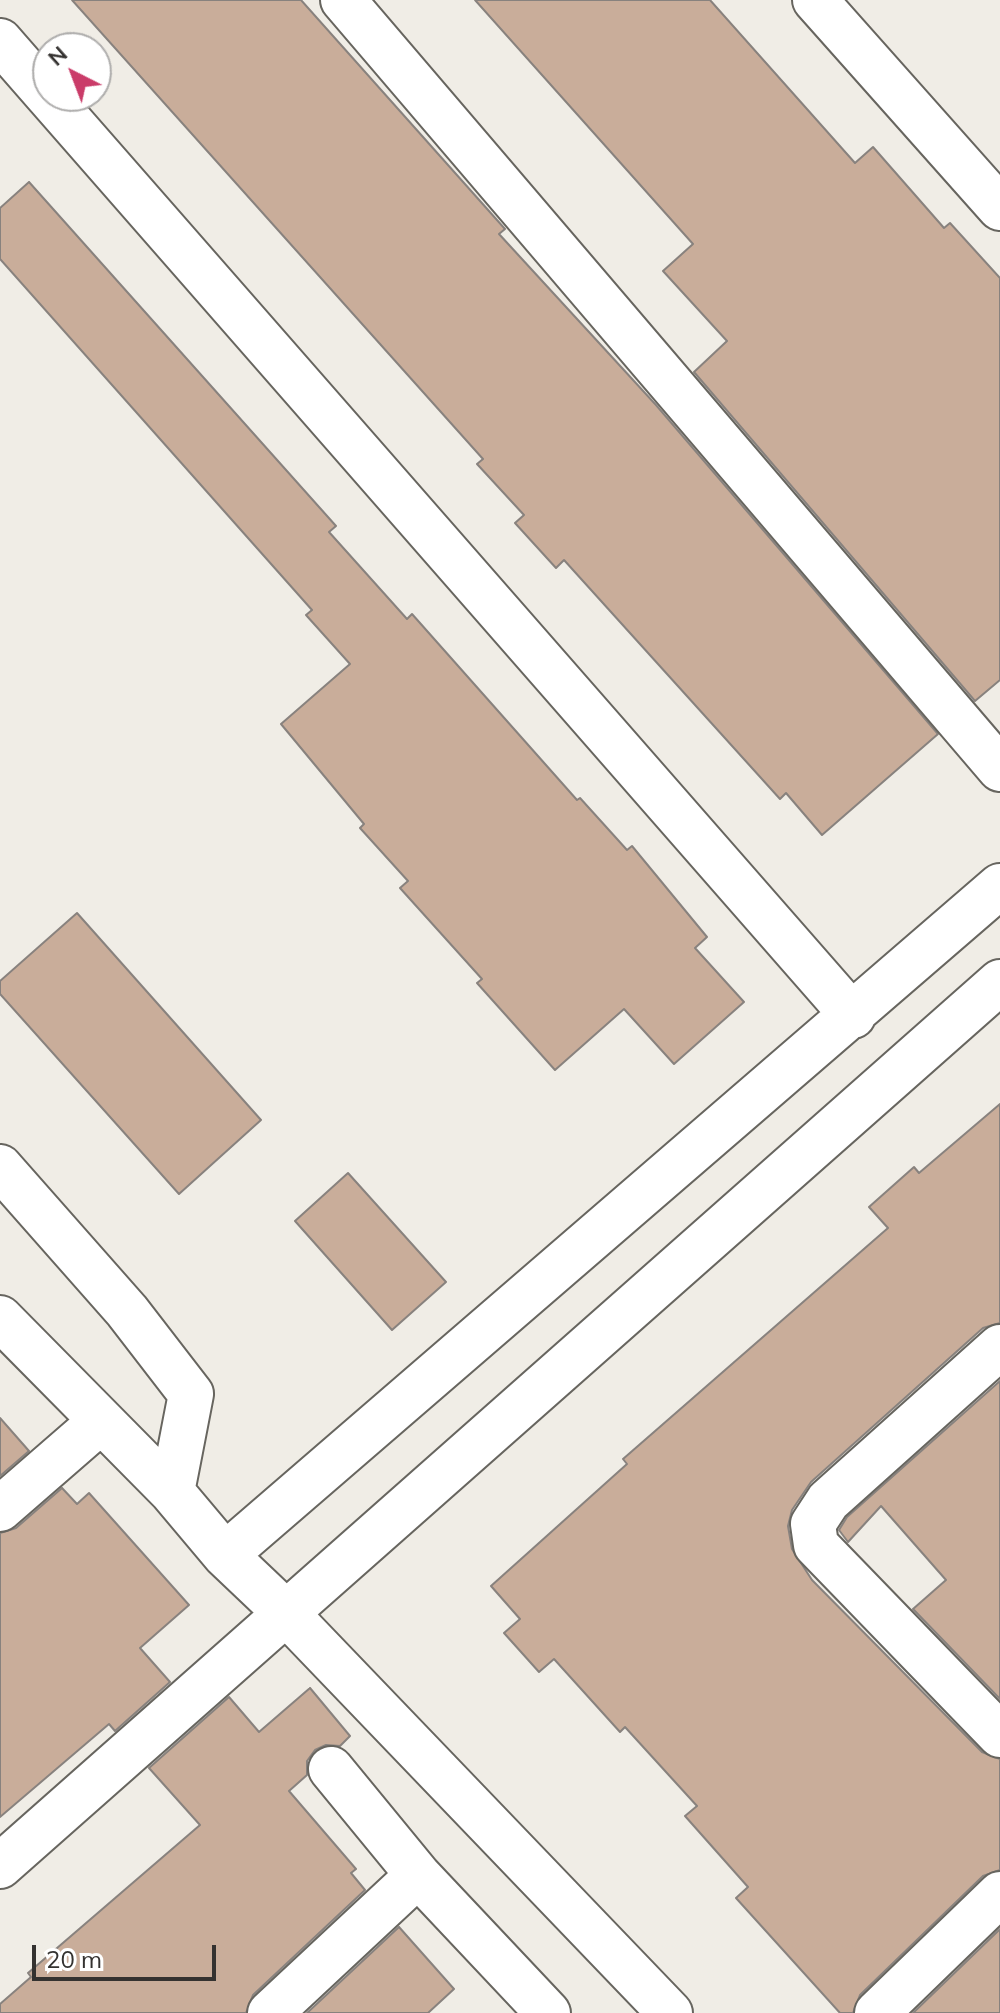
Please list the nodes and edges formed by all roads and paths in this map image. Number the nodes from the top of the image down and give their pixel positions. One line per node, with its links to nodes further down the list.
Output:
1 (343, 0): 7 (street)
2 (815, 0): 6 (street)
3 (0, 41): 4 (street)
4 (32, 78)
5 (62, 112): 10 (street)
6 (1000, 208)
7 (1000, 769)
8 (1000, 886): 10 (street)
9 (1000, 982): 18 (street)
10 (853, 1016): 17 (street)
11 (0, 1167): 15 (street)
12 (0, 1318): 14 (street)
13 (1000, 1347): 19 (street)
14 (100, 1422): 15 (street); 16 (street)
15 (172, 1492): 17 (street)
16 (0, 1509)
17 (225, 1555): 18 (street)
18 (285, 1612): 21 (street); 26 (street)
19 (997, 1728)
20 (331, 1769): 22 (street)
21 (0, 1866)
22 (418, 1875): 24 (street); 25 (street)
23 (1000, 1894): 27 (street)
24 (270, 2013)
25 (548, 2013)
26 (670, 2013)
27 (877, 2013)

